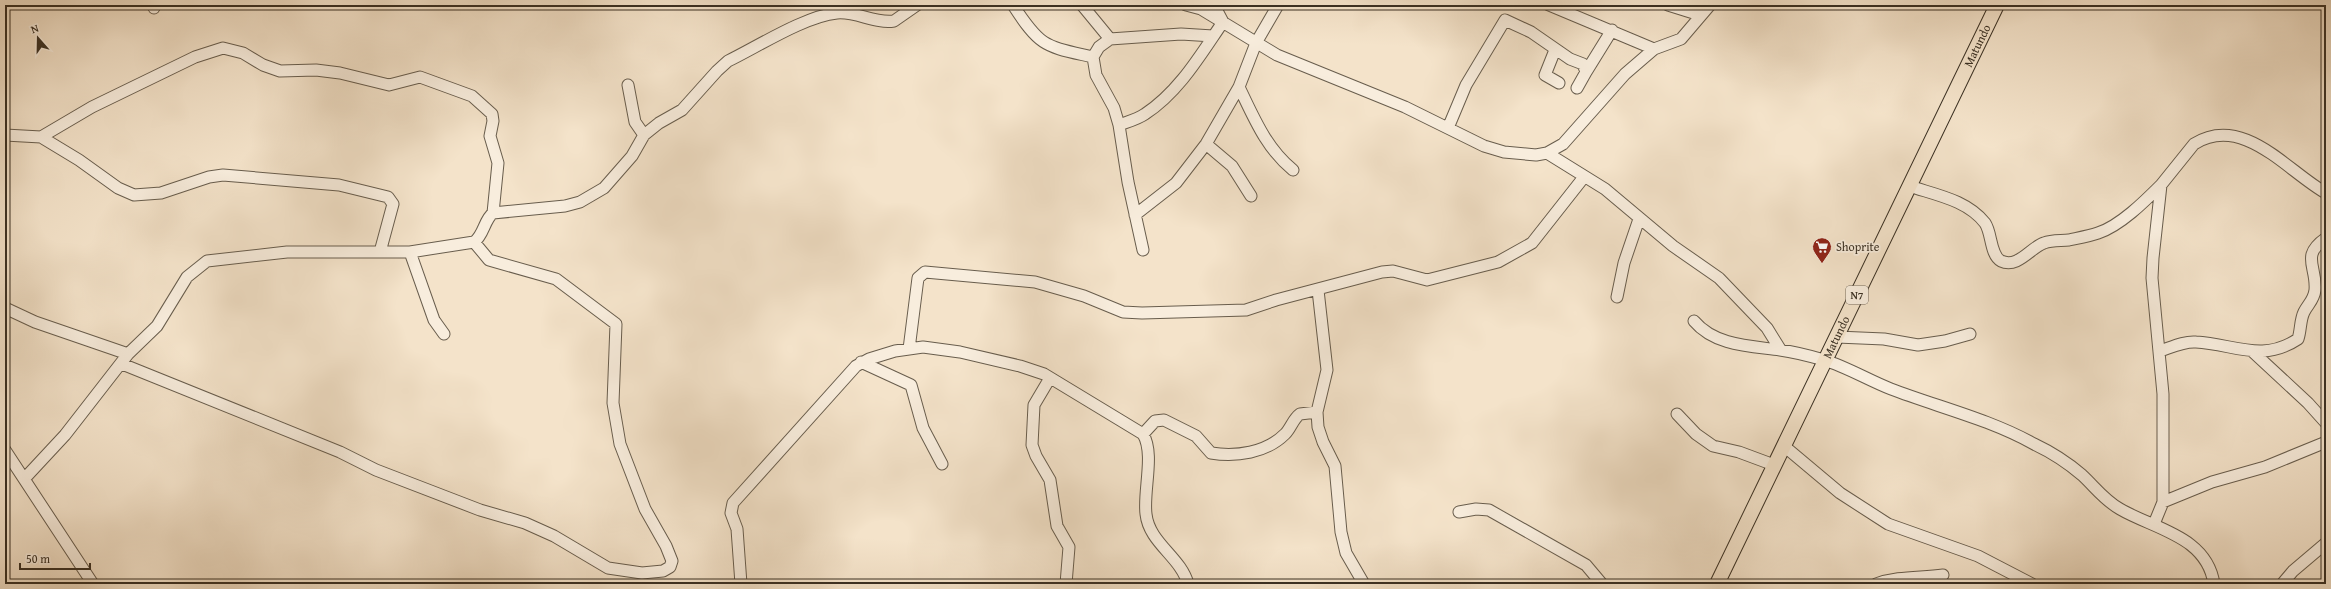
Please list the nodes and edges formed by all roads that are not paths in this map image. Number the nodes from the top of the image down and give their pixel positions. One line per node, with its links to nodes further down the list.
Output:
1 (917, 5): 28 (street)
2 (1014, 5): 19 (street)
3 (1082, 5): 15 (street)
4 (1186, 5): 12 (street)
5 (1214, 5): 12 (street)
6 (1278, 5): 16 (street)
7 (1549, 5): 13 (street)
8 (1668, 5): 11 (street)
9 (1710, 5): 11 (street)
10 (1997, 5): 35 (main road, Matundo / N7)
11 (1700, 15): 17 (street)
12 (1223, 22): 14 (street); 16 (street)
13 (1612, 30): 17 (street); 20 (street)
14 (1213, 36): 15 (street); 25 (street)
15 (1110, 39): 19 (street)
16 (1256, 43): 23 (street); 26 (street)
17 (1654, 49): 31 (street)
18 (1555, 50): 20 (street); 21 (street); 26 (street)
19 (1093, 57): 25 (street)
20 (1586, 72): 24 (street)
21 (1559, 83)
22 (628, 85): 28 (street)
23 (1239, 87): 30 (street); 32 (street)
24 (1577, 88)
25 (1119, 125): 39 (street)
26 (1448, 128): 31 (street)
27 (5, 135): 29 (street)
28 (644, 135): 38 (street)
29 (41, 137): 38 (street); 44 (street)
30 (1206, 144): 37 (street); 39 (street)
31 (1547, 153): 33 (street)
32 (1293, 170)
33 (1584, 177): 40 (street); 46 (street)
34 (2161, 185): 35 (street); 36 (street); 55 (street)
35 (1909, 186): 52 (main road, Matundo / N7)
36 (2326, 193)
37 (1251, 196)
38 (494, 213): 42 (street)
39 (1135, 215): 43 (street)
40 (1639, 219): 47 (street); 54 (street)
41 (2326, 238): 56 (street)
42 (474, 242): 45 (street); 57 (street)
43 (1144, 250)
44 (380, 252): 45 (street); 57 (street)
45 (410, 252): 50 (street)
46 (1318, 290): 53 (street); 61 (street)
47 (1617, 297)
48 (5, 308): 57 (street)
49 (1694, 321): 54 (street)
50 (444, 334)
51 (1970, 334): 52 (street)
52 (1837, 337): 58 (main road, Matundo / N7)
53 (909, 349): 59 (street); 60 (street)
54 (1780, 350): 58 (street)
55 (2160, 350): 56 (street); 71 (street)
56 (2253, 352): 63 (street)
57 (125, 359): 70 (street)
58 (1825, 360): 66 (main road, Matundo / N7); 73 (street)
59 (861, 362): 68 (street); 77 (street)
60 (1050, 378): 64 (street); 78 (street)
61 (1317, 412): 64 (street); 80 (street)
62 (1676, 414): 69 (street)
63 (2326, 423)
64 (1142, 434): 79 (street)
65 (2326, 442): 71 (street)
66 (1784, 446): 69 (main road, Matundo / N7); 84 (street)
67 (5, 450): 70 (street)
68 (942, 464)
69 (1774, 465): 82 (main road, Matundo / N7)
70 (24, 478): 76 (street)
71 (2163, 502): 73 (street)
72 (1459, 512): 81 (street)
73 (2154, 524): 85 (street)
74 (2326, 543): 86 (street)
75 (1943, 574): 83 (street)
76 (93, 584)
77 (741, 584)
78 (1066, 584)
79 (1188, 584)
80 (1364, 584)
81 (1602, 584)
82 (1717, 584)
83 (1876, 584)
84 (2032, 584)
85 (2214, 584)
86 (2282, 584)

